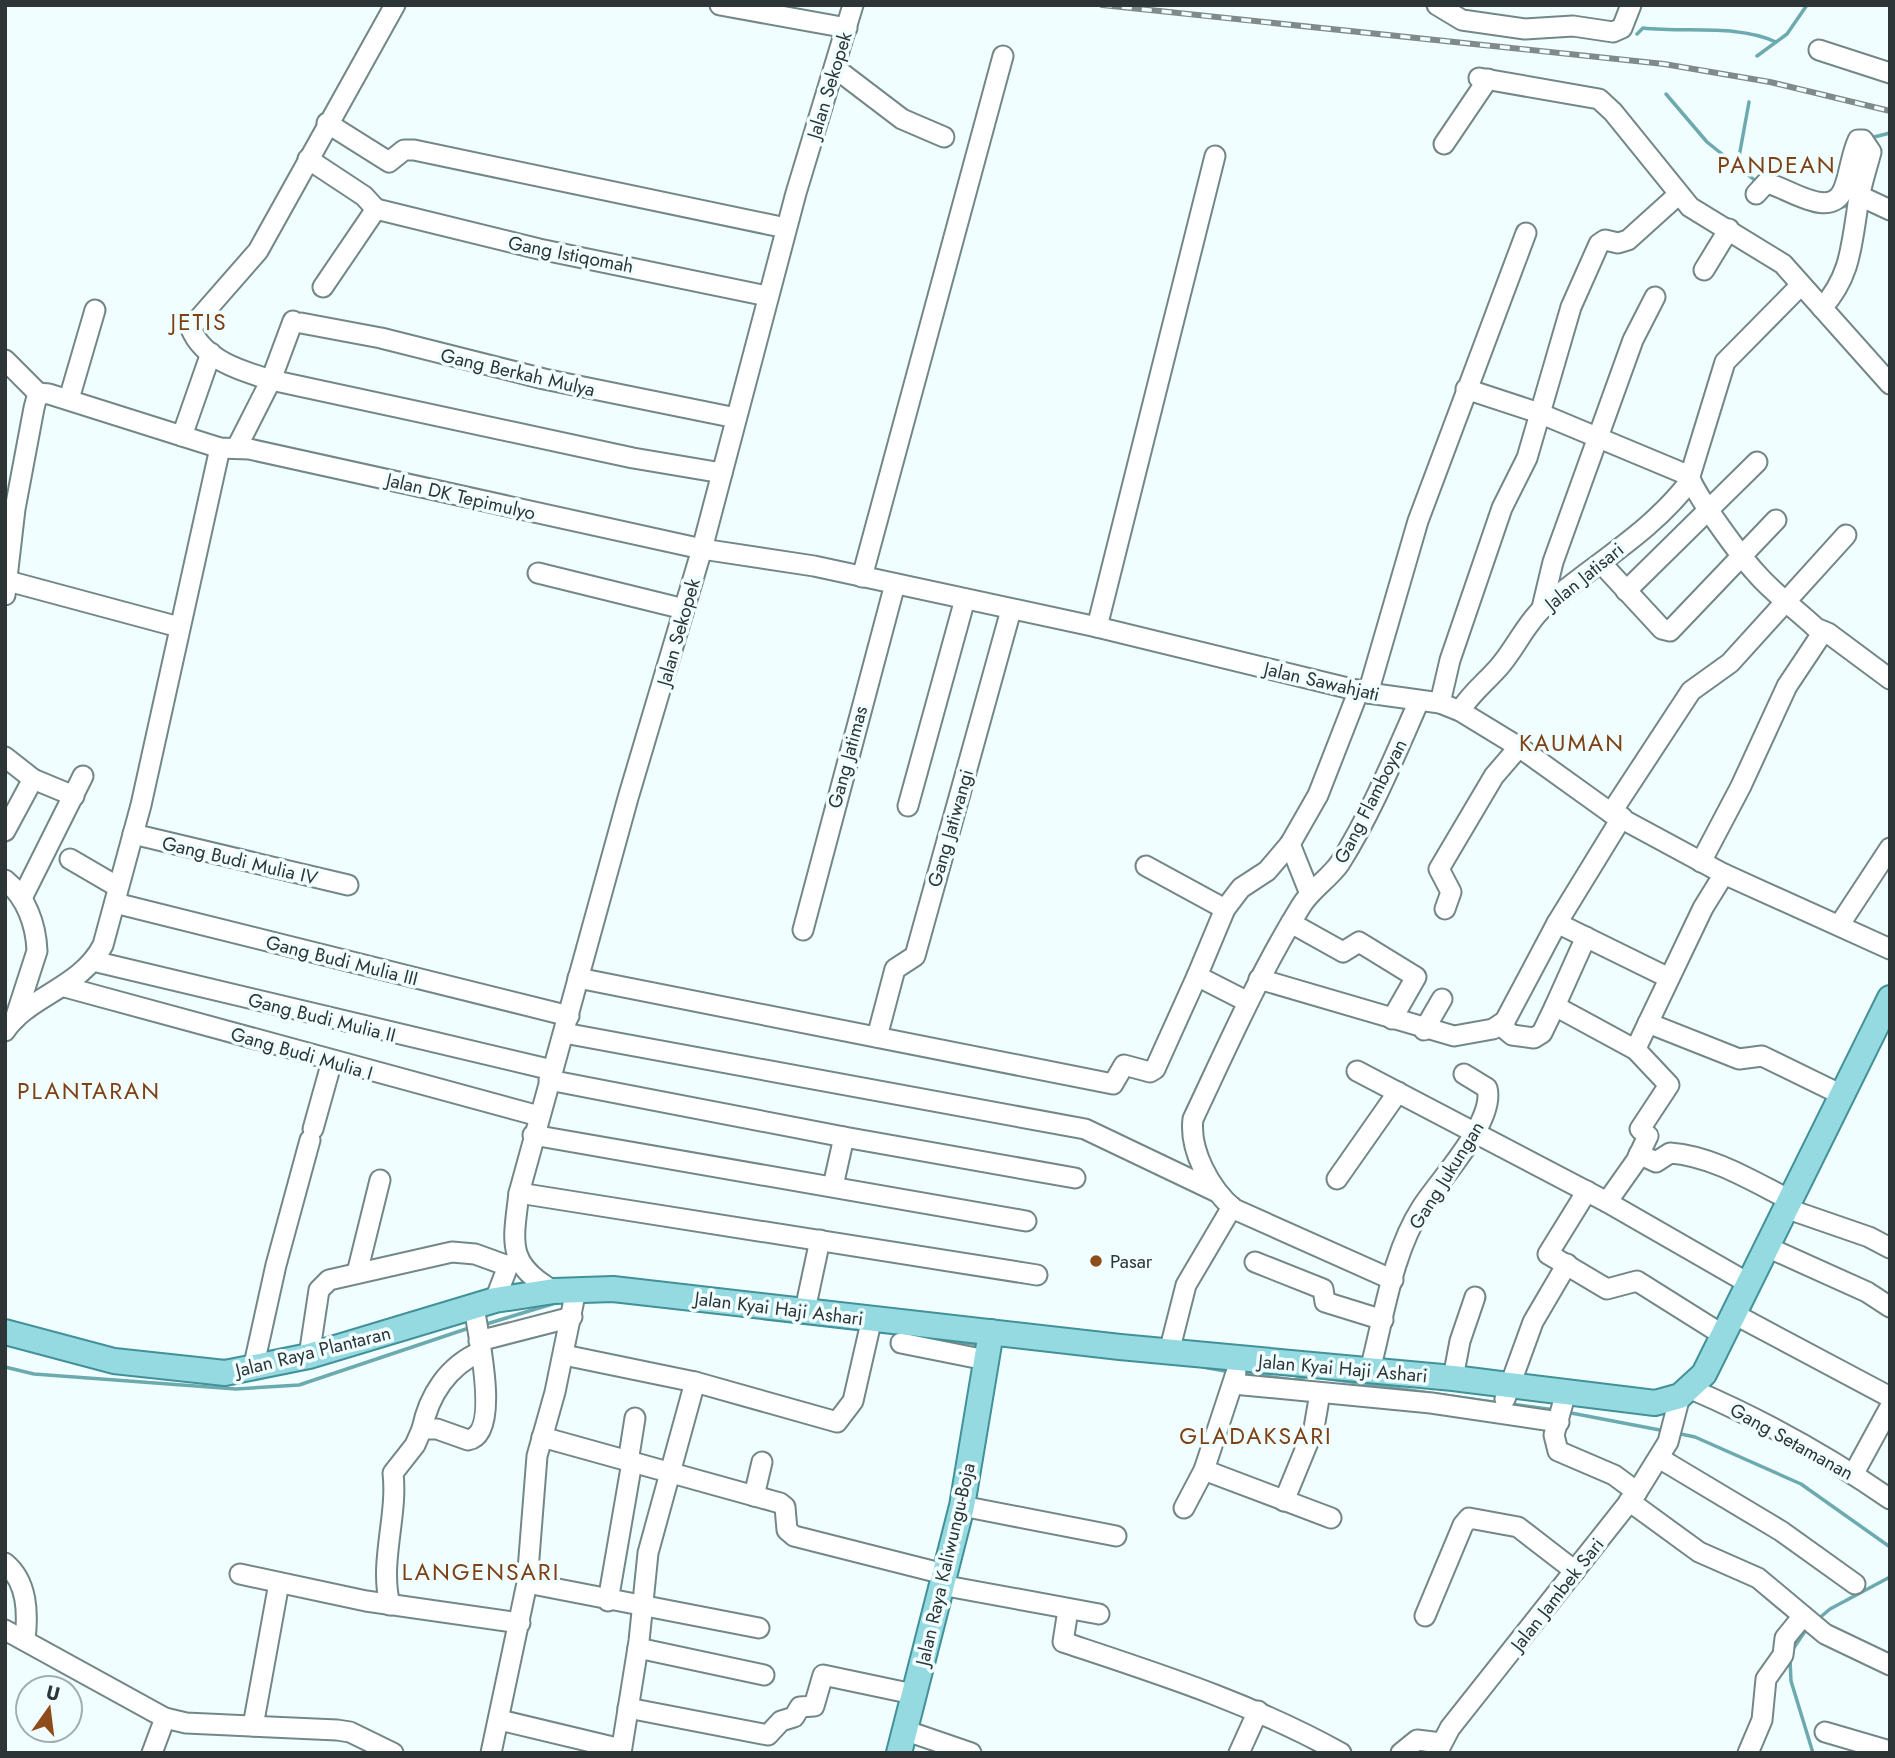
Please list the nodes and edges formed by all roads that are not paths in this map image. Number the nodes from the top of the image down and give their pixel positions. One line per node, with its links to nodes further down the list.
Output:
1 (395, 5): 11 (street)
2 (720, 5): 6 (street)
3 (853, 5): 6 (street, Jalan Sekopek)
4 (1437, 5): 5 (street)
5 (1631, 5)
6 (829, 24): 10 (street, Jalan Sekopek)
7 (1819, 50): 9 (street)
8 (1003, 56): 53 (street)
9 (1888, 66)
10 (835, 68): 12 (street); 21 (street, Jalan Sekopek)
11 (327, 123): 15 (street); 21 (street)
12 (944, 137)
13 (1444, 144): 17 (street)
14 (1215, 156): 63 (street)
15 (308, 159): 19 (street); 31 (street)
16 (1760, 188): 18 (street)
17 (1679, 194): 22 (street); 38 (street)
18 (1860, 196): 20 (street); 29 (street)
19 (376, 209): 26 (street); 27 (street, Gang Istiqomah)
20 (1890, 210)
21 (786, 228): 27 (street, Jalan Sekopek)
22 (1729, 229): 24 (street); 25 (street)
23 (1525, 233): 35 (street)
24 (1704, 270)
25 (1800, 286): 29 (street); 45 (street)
26 (323, 287)
27 (767, 296): 39 (street, Jalan Sekopek)
28 (1655, 297): 41 (street)
29 (1822, 308): 34 (street)
30 (95, 310): 37 (street)
31 (211, 354): 33 (street); 40 (street)
32 (5, 360): 36 (street)
33 (271, 380): 39 (street, Gang Berkah Mulya); 42 (street); 44 (street)
34 (1890, 384)
35 (1466, 389): 38 (street); 66 (street)
36 (38, 393): 37 (street, Jalan DK Tepimulyo); 55 (street)
37 (69, 399): 40 (street, Jalan DK Tepimulyo)
38 (1539, 413): 41 (street); 68 (street)
39 (725, 416): 44 (street, Jalan Sekopek)
40 (181, 436): 42 (street, Jalan DK Tepimulyo)
41 (1599, 437): 45 (street); 59 (street)
42 (228, 448): 49 (street, Jalan DK Tepimulyo); 62 (street)
43 (1757, 462): 46 (street)
44 (722, 473): 49 (street, Jalan Sekopek)
45 (1690, 479): 46 (street); 51 (street, Jalan Jatisari)
46 (1708, 508): 50 (street); 56 (street)
47 (1776, 520): 50 (street)
48 (1846, 535): 58 (street)
49 (702, 549): 53 (street, Jalan Sawahjati); 60 (street, Jalan Sekopek)
50 (1744, 555): 56 (street); 58 (street)
51 (1602, 564): 56 (street); 59 (street, Jalan Jatisari)
52 (538, 573): 60 (street)
53 (862, 577): 54 (street, Jalan Sawahjati)
54 (895, 584): 57 (street, Jalan Sawahjati); 95 (street, Gang Jatimas)
55 (6, 589): 62 (street)
56 (1626, 591)
57 (965, 599): 61 (street, Jalan Sawahjati); 75 (street)
58 (1786, 599): 64 (street); 76 (street)
59 (1542, 608): 69 (street, Jalan Jatisari)
60 (684, 609): 100 (street, Jalan Sekopek)
61 (1011, 610): 63 (street, Jalan Sawahjati); 114 (street, Gang Jatiwangi)
62 (180, 627): 78 (street)
63 (1097, 627): 66 (street, Jalan Sawahjati)
64 (1823, 632): 65 (street); 82 (street)
65 (1890, 678)
66 (1364, 692): 67 (street, Jalan Sawahjati); 79 (street)
67 (1419, 701): 68 (street, Jalan Sawahjati); 87 (street, Gang Flamboyan)
68 (1440, 703): 69 (street, Jalan Sawahjati)
69 (1460, 711): 70 (street, Jalan Sawahjati)
70 (1519, 747): 76 (street, Jalan Sawahjati); 91 (street)
71 (5, 757): 73 (street)
72 (83, 776): 74 (street)
73 (33, 779): 74 (street); 77 (street)
74 (74, 796): 89 (street)
75 (908, 806)
76 (1616, 815): 82 (street, Jalan Sawahjati); 93 (street)
77 (5, 831)
78 (133, 834): 86 (street, Gang Budi Mulia IV); 88 (street)
79 (1290, 844): 87 (street); 90 (street)
80 (1890, 848): 94 (street)
81 (70, 859): 88 (street, Gang Budi Mulia III)
82 (1701, 862): 84 (street, Jalan Sawahjati)
83 (1146, 866): 90 (street)
84 (1724, 874): 94 (street, Jalan Sawahjati); 101 (street)
85 (5, 880): 89 (street)
86 (348, 885)
87 (1310, 894): 92 (street, Gang Flamboyan)
88 (117, 895): 98 (street); 111 (street, Gang Budi Mulia III)
89 (22, 898): 110 (street)
90 (1225, 909): 99 (street)
91 (1445, 909)
92 (1291, 923): 102 (street, Gang Flamboyan); 108 (street)
93 (1557, 923): 96 (street); 112 (street)
94 (1839, 924): 97 (street, Jalan Sawahjati)
95 (803, 930)
96 (1586, 937): 101 (street); 107 (street)
97 (1890, 949)
98 (93, 961): 103 (street); 119 (street, Gang Budi Mulia II)
99 (1197, 976): 106 (street); 114 (street)
100 (578, 978): 111 (street, Jalan Sekopek); 114 (street)
101 (1669, 978): 109 (street)
102 (1259, 979): 106 (street, Gang Flamboyan); 108 (street)
103 (65, 987): 110 (street); 116 (street, Gang Budi Mulia I)
104 (1890, 998): 121 (main road)
105 (1442, 999): 113 (street)
106 (1248, 1002): 130 (street, Gang Flamboyan)
107 (1555, 1006): 112 (street); 115 (street)
108 (1392, 1020): 113 (street)
109 (1648, 1023): 115 (street); 121 (street)
110 (10, 1025)
111 (566, 1025): 119 (street, Jalan Sekopek); 130 (street, Gang Budi Mulia III)
112 (1500, 1025): 113 (street)
113 (1424, 1030)
114 (877, 1037)
115 (1636, 1050): 125 (street)
116 (332, 1061): 122 (street, Gang Budi Mulia I); 162 (street)
117 (1357, 1070): 120 (street)
118 (1464, 1074): 123 (street, Gang Jukungan)
119 (550, 1075): 122 (street, Jalan Sekopek); 124 (street, Gang Budi Mulia II)
120 (1398, 1092): 123 (street); 127 (street)
121 (1842, 1095): 134 (main road)
122 (536, 1126): 129 (street, Gang Budi Mulia I); 132 (street, Jalan Sekopek)
123 (1475, 1131): 131 (street); 145 (street, Gang Jukungan)
124 (844, 1138): 126 (street, Gang Budi Mulia II); 129 (street)
125 (1639, 1154): 133 (street); 134 (street)
126 (1075, 1178)
127 (1337, 1179)
128 (380, 1180): 143 (street)
129 (833, 1186): 136 (street, Gang Budi Mulia I)
130 (1215, 1191): 135 (street)
131 (1587, 1191): 133 (street); 142 (street)
132 (519, 1193): 137 (street); 141 (street, Jalan Sekopek)
133 (1607, 1202): 146 (street)
134 (1790, 1205): 138 (main road); 139 (street)
135 (1233, 1207): 145 (street); 159 (street)
136 (1026, 1221)
137 (820, 1240): 144 (street); 150 (street)
138 (1767, 1247): 146 (main road); 149 (street)
139 (1890, 1248)
140 (1255, 1262): 151 (street)
141 (513, 1263): 143 (street); 148 (street); 154 (street)
142 (1567, 1264): 152 (street); 170 (street)
143 (357, 1273): 161 (street)
144 (1037, 1275)
145 (1393, 1280): 151 (street, Gang Jukungan)
146 (1748, 1283): 152 (main road)
147 (1475, 1297): 167 (street)
148 (570, 1303): 150 (main road, Jalan Kyai Haji Ashari); 154 (main road, Jalan Kyai Haji Ashari); 154 (street); 160 (street)
149 (1890, 1307)
150 (805, 1310): 153 (main road, Jalan Kyai Haji Ashari)
151 (1383, 1320): 163 (street, Gang Jukungan)
152 (1728, 1324): 168 (main road); 171 (street)
153 (870, 1326): 156 (main road, Jalan Kyai Haji Ashari); 165 (street)
154 (481, 1327): 161 (main road, Jalan Raya Plantaran); 175 (street); 175 (street)
155 (5, 1332): 162 (main road, Jalan Raya Plantaran)
156 (937, 1338): 157 (street); 158 (main road, Jalan Kyai Haji Ashari)
157 (901, 1343)
158 (988, 1348): 159 (main road, Jalan Kyai Haji Ashari); 187 (main road, Jalan Raya Kaliwungu-Boja)
159 (1169, 1352): 164 (main road, Jalan Kyai Haji Ashari)
160 (564, 1355): 165 (street); 176 (street)
161 (309, 1356): 162 (main road, Jalan Raya Plantaran)
162 (253, 1369)
163 (1370, 1370): 164 (main road, Jalan Kyai Haji Ashari); 166 (main road, Jalan Kyai Haji Ashari)
164 (1235, 1372): 169 (street); 180 (street)
165 (695, 1382): 182 (street)
166 (1406, 1385): 167 (main road, Jalan Kyai Haji Ashari); 169 (street)
167 (1451, 1388): 170 (main road, Jalan Kyai Haji Ashari)
168 (1686, 1392): 173 (main road, Jalan Kyai Haji Ashari); 177 (street); 181 (street, Gang Setamanan)
169 (1320, 1393): 186 (street)
170 (1506, 1397): 173 (main road, Jalan Kyai Haji Ashari)
171 (1890, 1397)
172 (1890, 1407): 181 (street)
173 (1562, 1408): 184 (street)
174 (635, 1418): 178 (street)
175 (422, 1429): 199 (street)
176 (542, 1437): 178 (street); 196 (street)
177 (1666, 1442): 184 (street, Jalan Jambek Sari); 197 (street)
178 (630, 1462): 182 (street); 198 (street)
179 (762, 1462): 183 (street)
180 (1204, 1470): 186 (street); 188 (street)
181 (1854, 1473): 185 (street, Gang Setamanan)
182 (671, 1474): 183 (street); 200 (street)
183 (754, 1496): 194 (street)
184 (1633, 1496): 192 (street, Jalan Jambek Sari); 204 (street)
185 (1890, 1499)
186 (1284, 1501): 189 (street)
187 (962, 1506): 190 (street); 194 (main road, Jalan Raya Kaliwungu-Boja)
188 (1184, 1508)
189 (1331, 1518)
190 (1116, 1536)
191 (5, 1563): 208 (street)
192 (1575, 1571): 203 (street); 220 (street, Jalan Jambek Sari)
193 (240, 1574): 195 (street)
194 (943, 1580): 201 (street); 212 (main road, Jalan Raya Kaliwungu-Boja)
195 (279, 1583): 199 (street); 217 (street)
196 (527, 1583): 198 (street); 205 (street)
197 (1855, 1584)
198 (608, 1601): 200 (street)
199 (390, 1605): 205 (street)
200 (643, 1607): 206 (street); 209 (street)
201 (1068, 1610): 202 (street); 214 (street)
202 (1099, 1614)
203 (1425, 1616)
204 (1808, 1621): 210 (street); 230 (street)
205 (520, 1623): 216 (street)
206 (759, 1628)
207 (5, 1630): 208 (street)
208 (25, 1640): 215 (street)
209 (638, 1648): 211 (street); 213 (street)
210 (1890, 1665)
211 (764, 1675)
212 (913, 1694): 213 (street); 219 (main road, Jalan Raya Kaliwungu-Boja)
213 (628, 1708): 221 (street)
214 (1258, 1712): 227 (street); 228 (street)
215 (165, 1718): 217 (street); 223 (street)
216 (500, 1720): 221 (street); 225 (street)
217 (253, 1726): 224 (street)
218 (1825, 1732): 222 (street)
219 (901, 1741): 226 (street)
220 (1439, 1748): 229 (street)
221 (621, 1751)
222 (1890, 1751)
223 (152, 1753)
224 (393, 1753)
225 (491, 1753)
226 (971, 1753)
227 (1238, 1753)
228 (1341, 1753)
229 (1401, 1753)
230 (1748, 1753)

